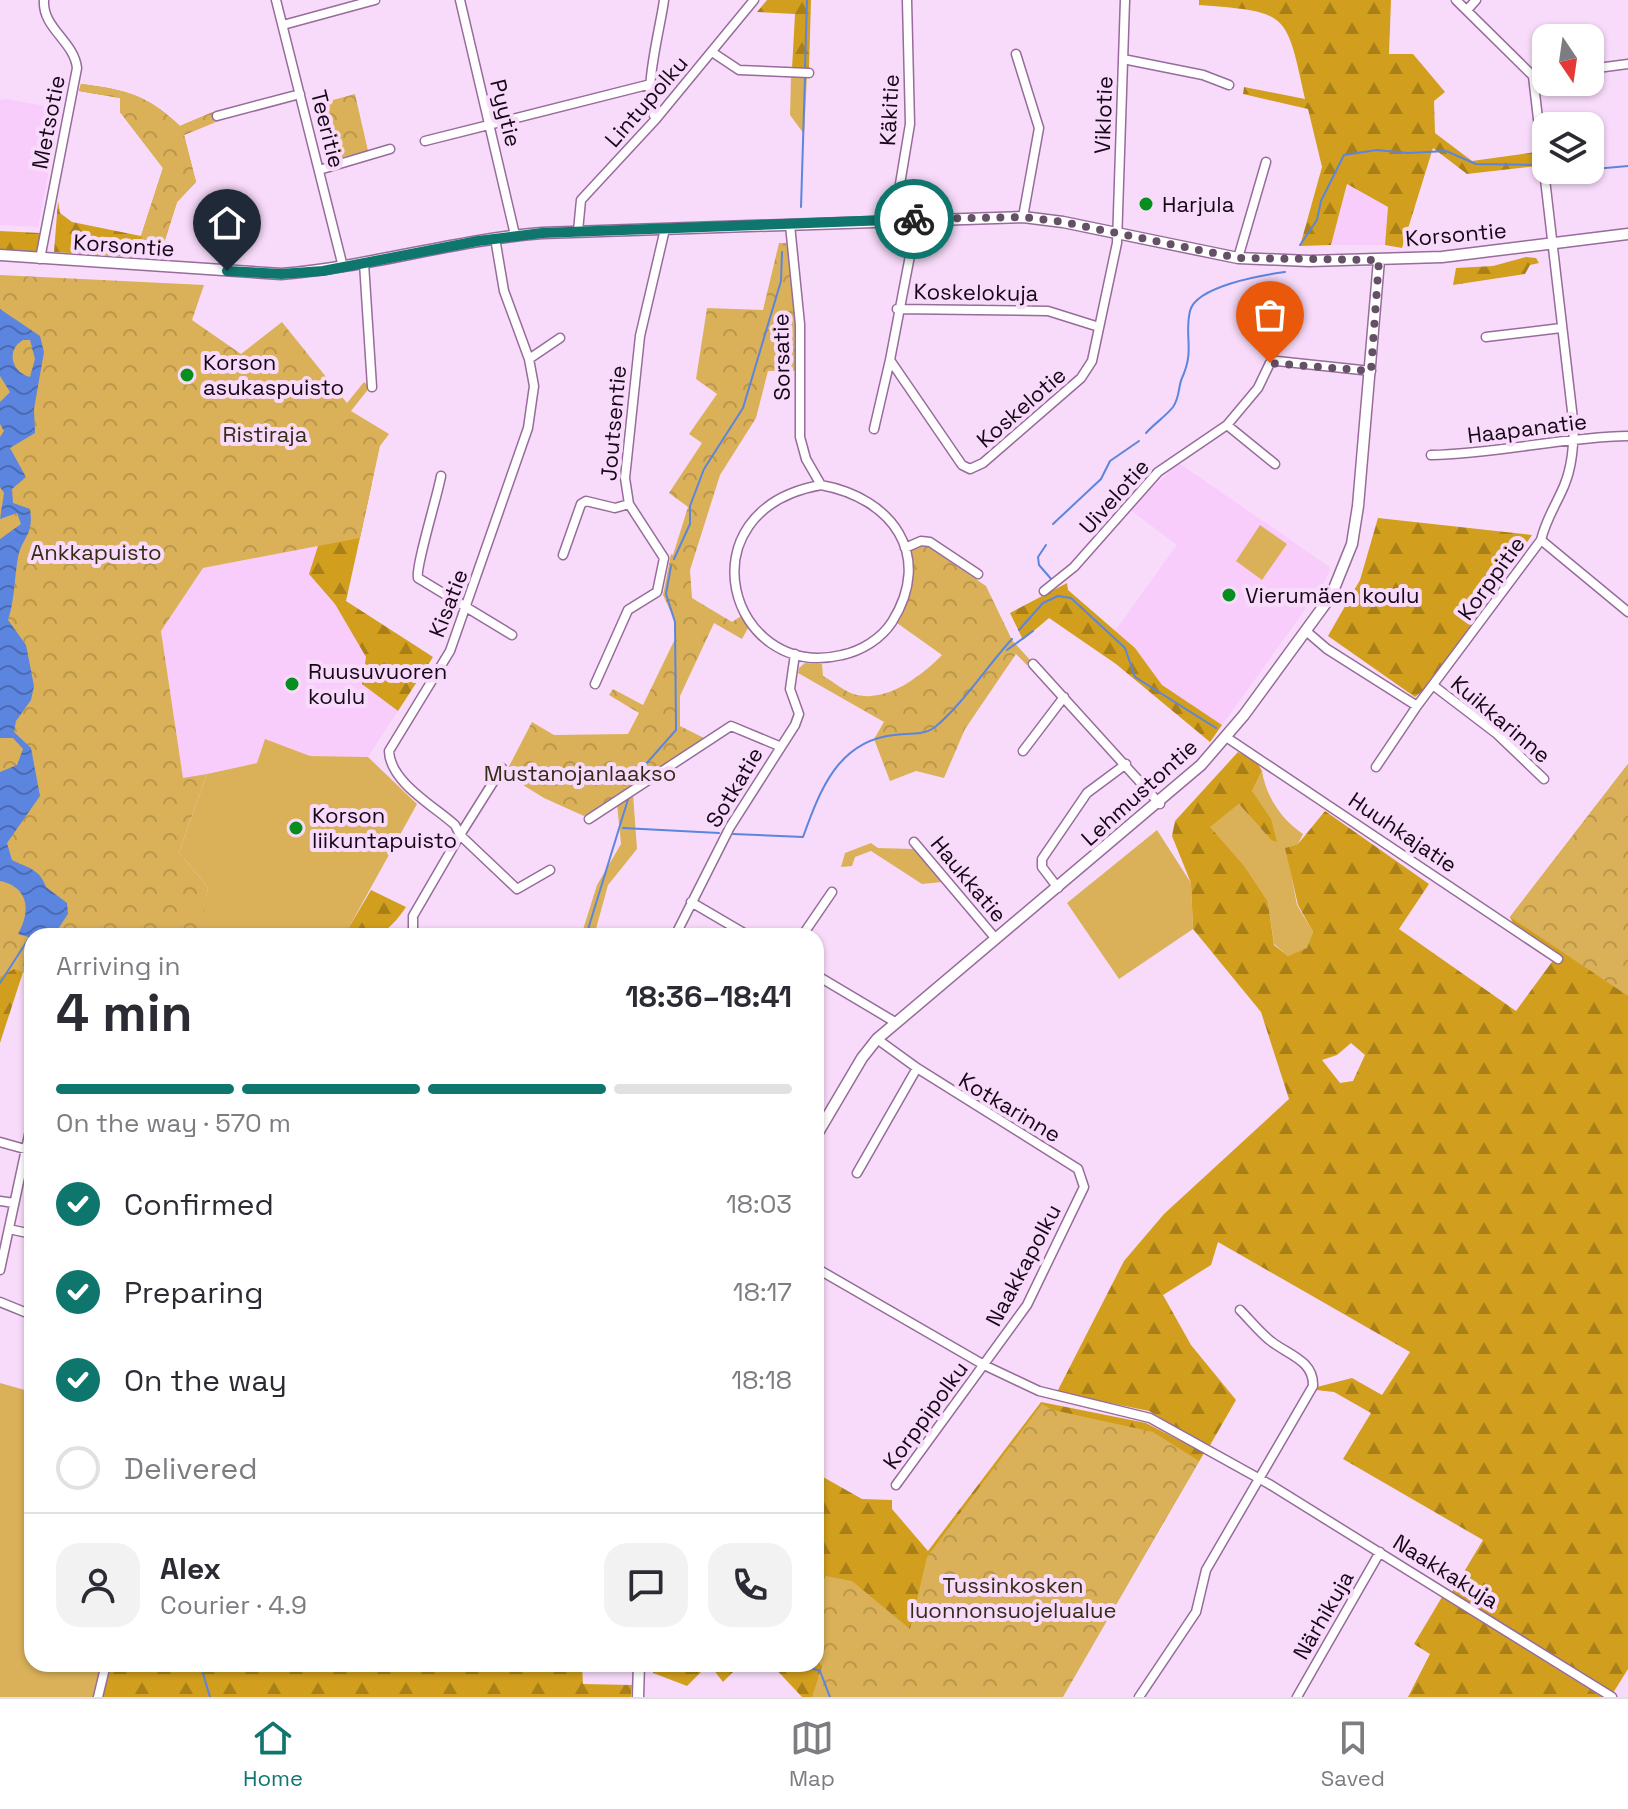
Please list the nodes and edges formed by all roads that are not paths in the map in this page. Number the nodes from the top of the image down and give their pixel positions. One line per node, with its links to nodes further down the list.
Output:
1 (44, 0): 44 (street, Metsotie)
2 (276, 0): 12 (street, Teeritie)
3 (372, 0): 12 (street)
4 (460, 0): 26 (street, Pyytie)
5 (664, 0): 20 (street)
6 (754, 0): 13 (street, Lintupolku)
7 (907, 0): 33 (street, Käkitie)
8 (1125, 0): 15 (street, Viklotie)
9 (1456, 0): 11 (street)
10 (1476, 0): 11 (street)
11 (1467, 10): 19 (street)
12 (283, 25): 22 (street, Teeritie)
13 (712, 52): 18 (street); 25 (street, Lintupolku)
14 (1016, 54): 31 (street)
15 (1123, 59): 21 (street); 37 (street, Viklotie)
16 (1628, 64): 17 (street)
17 (1604, 67)
18 (809, 73)
19 (1532, 75)
20 (651, 84): 25 (street); 26 (street)
21 (1229, 85)
22 (300, 94): 24 (street); 30 (street, Teeritie)
23 (1535, 96): 41 (street, Korppitie)
24 (217, 116)
25 (656, 119): 36 (street, Lintupolku)
26 (489, 123): 27 (street); 39 (street, Pyytie)
27 (425, 141)
28 (390, 149): 30 (street)
29 (1266, 162): 43 (street)
30 (319, 170): 47 (street, Teeritie)
31 (1023, 217): 32 (main road, Korsontie); 37 (main road, Korsontie)
32 (917, 219): 33 (main road, Korsontie); 48 (street)
33 (894, 220): 34 (main road, Korsontie)
34 (790, 225): 35 (main road, Korsontie); 64 (street, Sorsatie)
35 (665, 229): 36 (main road, Korsontie); 65 (street, Joutsentie)
36 (578, 231): 39 (main road, Korsontie)
37 (1117, 232): 43 (main road, Korsontie); 49 (street, Koskelotie)
38 (1628, 234): 41 (main road, Korsontie)
39 (515, 235): 40 (main road, Korsontie)
40 (495, 238): 46 (main road, Korsontie); 53 (street, Kisatie)
41 (1553, 243): 45 (main road, Korsontie); 50 (street, Korppitie)
42 (0, 255): 44 (main road, Korsontie)
43 (1238, 258): 45 (main road, Korsontie)
44 (40, 259): 47 (main road, Korsontie)
45 (1379, 260): 55 (main road, Lehmustontie)
46 (364, 263): 47 (main road, Korsontie); 56 (street)
47 (343, 267)
48 (897, 309): 49 (street, Koskelokuja); 54 (street)
49 (1099, 327): 54 (street, Koskelotie)
50 (1561, 328): 51 (street); 60 (street, Korppitie)
51 (1486, 337)
52 (560, 338): 53 (street)
53 (529, 359): 71 (street, Kisatie)
54 (890, 360): 58 (street)
55 (1371, 371): 57 (street, Uivelotie); 73 (main road, Lehmustontie)
56 (372, 387)
57 (1227, 425): 62 (street); 70 (street, Uivelotie)
58 (874, 429)
59 (1628, 436): 60 (street, Haapanatie)
60 (1573, 437): 61 (street, Haapanatie); 66 (street, Korppitie)
61 (1431, 455)
62 (1275, 464)
63 (441, 476): 71 (street)
64 (821, 485): 67 (street); 75 (street)
65 (629, 504): 68 (street); 77 (street, Joutsentie)
66 (1541, 540): 72 (street); 78 (street, Korppitie)
67 (905, 548): 69 (street); 75 (street)
68 (563, 555)
69 (978, 574)
70 (1044, 591)
71 (468, 608): 74 (street); 90 (street, Kisatie)
72 (1628, 612)
73 (1306, 631): 80 (street); 81 (main road, Lehmustontie)
74 (512, 635)
75 (795, 654): 82 (street, Sotkatie)
76 (1033, 664): 79 (street)
77 (595, 684)
78 (1434, 686): 80 (street, Korppitie); 87 (street, Kuikkarinne)
79 (1064, 697): 83 (street); 84 (street)
80 (1417, 706): 85 (street, Korppitie)
81 (1226, 737): 88 (main road, Lehmustontie); 101 (street, Huuhkajatie)
82 (779, 746): 89 (street); 95 (street, Sotkatie)
83 (1023, 751)
84 (1126, 764): 88 (street); 93 (street)
85 (1376, 767)
86 (502, 768): 90 (street)
87 (1544, 779)
88 (1160, 804): 93 (main road, Lehmustontie)
89 (589, 819)
90 (460, 835): 92 (street); 96 (street)
91 (914, 842): 100 (street, Haukkatie)
92 (550, 870)
93 (1058, 888): 100 (main road, Lehmustontie)
94 (832, 892): 99 (street)
95 (691, 902): 97 (street, Sotkatie); 98 (street)
96 (413, 928)
97 (679, 928)
98 (735, 928)
99 (807, 928)
100 (996, 939): 103 (main road, Lehmustontie)
101 (1558, 959)
102 (824, 980): 103 (street)
103 (895, 1022): 104 (main road, Lehmustontie)
104 (877, 1039): 105 (street, Kotkarinne); 106 (main road, Lehmustontie)
105 (917, 1068): 110 (street); 111 (street, Kotkarinne)
106 (824, 1122)
107 (0, 1142): 108 (street)
108 (24, 1149)
109 (24, 1165): 113 (street)
110 (857, 1173)
111 (1083, 1177): 122 (street, Naakkapolku)
112 (0, 1201): 113 (street)
113 (14, 1203): 114 (street)
114 (9, 1229): 115 (street); 116 (street)
115 (24, 1232)
116 (2, 1253): 117 (street)
117 (0, 1270)
118 (824, 1272): 122 (street, Naakkakuja)
119 (0, 1302): 121 (street)
120 (1240, 1310): 123 (street)
121 (24, 1312)
122 (984, 1365): 123 (street, Naakkakuja); 124 (street, Korppipolku)
123 (1258, 1478): 125 (street, Naakkakuja); 130 (street)
124 (896, 1485)
125 (1380, 1552): 131 (street, Närhikuja); 132 (street, Naakkakuja)
126 (104, 1672): 128 (street)
127 (639, 1672): 129 (main road)
128 (98, 1697)
129 (638, 1697)
130 (1139, 1697)
131 (1297, 1697)
132 (1612, 1697)

